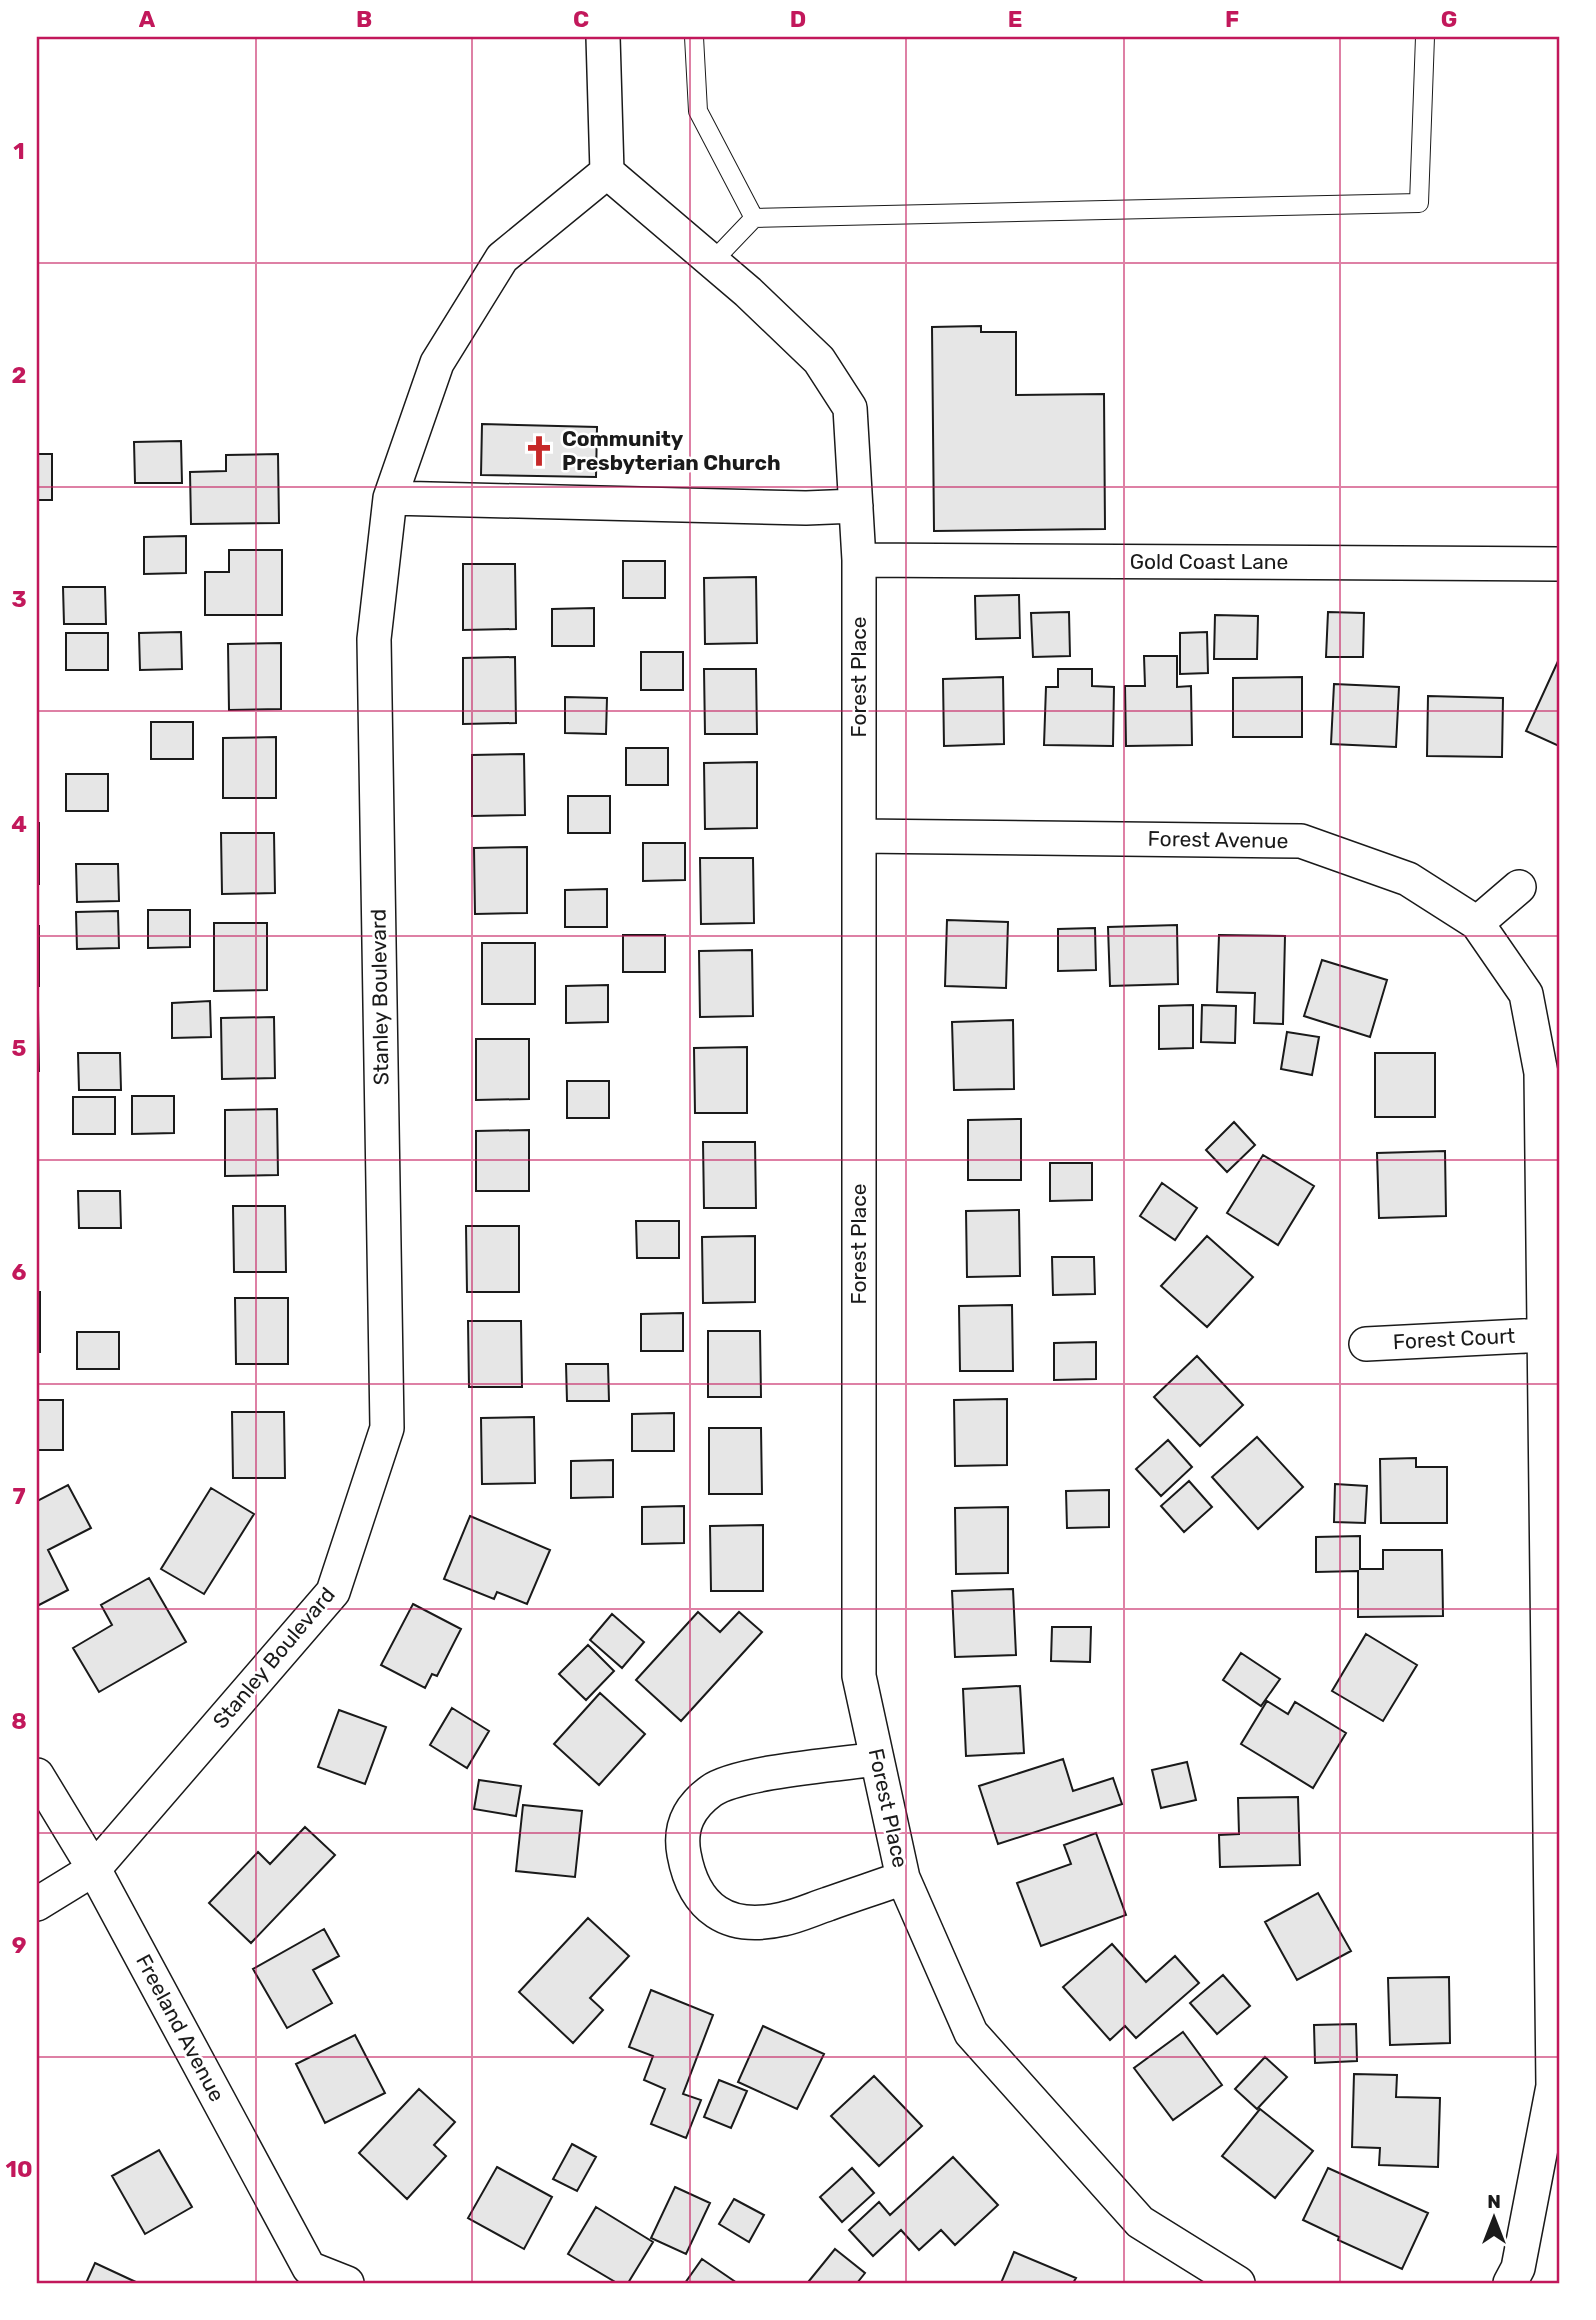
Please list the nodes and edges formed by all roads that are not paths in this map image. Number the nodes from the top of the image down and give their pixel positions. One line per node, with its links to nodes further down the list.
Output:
1 (603, 37): 4 (street)
2 (694, 37): 5 (lane)
3 (1425, 37): 5 (lane)
4 (607, 172): 6 (street, Forest Place); 7 (street, Stanley Boulevard)
5 (754, 218): 6 (lane)
6 (712, 262): 8 (street, Forest Place)
7 (390, 498): 8 (street); 18 (street, Stanley Boulevard)
8 (856, 506): 9 (street, Forest Place)
9 (859, 560): 10 (street, Gold Coast Lane); 11 (street, Forest Place)
10 (1559, 564)
11 (859, 836): 13 (street, Forest Avenue); 16 (street, Forest Place)
12 (1519, 887): 13 (street)
13 (1476, 923): 14 (street, Forest Avenue)
14 (1543, 1335): 15 (street, Forest Court); 24 (street, Forest Avenue)
15 (1366, 1344)
16 (877, 1759): 19 (street, Forest Place); 19 (street)
17 (37, 1775): 18 (street, Freeland Avenue)
18 (94, 1868): 20 (street, Stanley Boulevard); 21 (street, Freeland Avenue)
19 (903, 1878): 23 (street, Forest Place)
20 (37, 1903)
21 (303, 2275): 22 (street)
22 (347, 2283)
23 (1238, 2283)
24 (1510, 2283)

